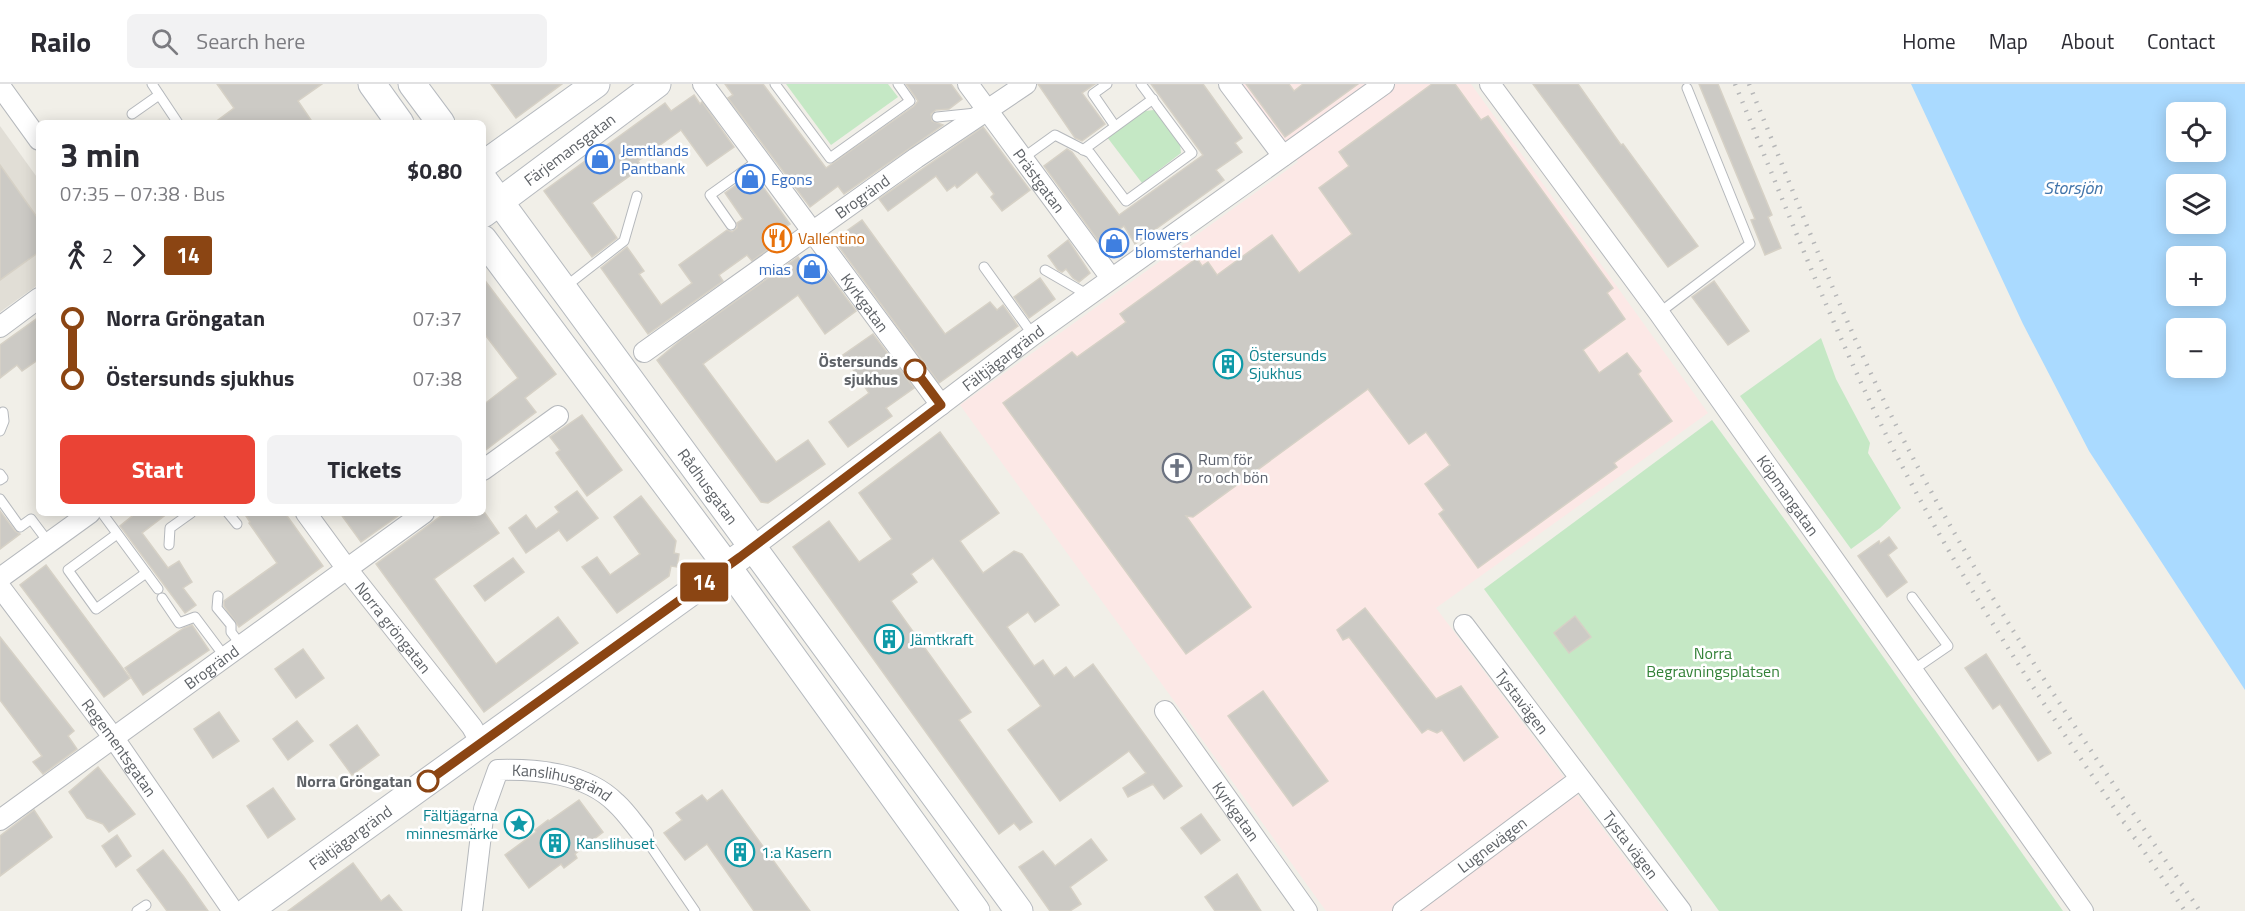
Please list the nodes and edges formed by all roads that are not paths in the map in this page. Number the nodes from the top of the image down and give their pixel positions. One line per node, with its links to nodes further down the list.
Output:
1 (152, 84): 18 (lane)
2 (372, 84): 24 (main road)
3 (412, 84): 25 (main road)
4 (596, 84): 32 (main road)
5 (657, 84): 35 (main road, Färjemansgatan)
6 (703, 84): 31 (street, Kyrkgatan)
7 (775, 84): 8 (lane)
8 (898, 84)
9 (968, 84): 20 (street, Prästgatan)
10 (1026, 84): 20 (street, Brogränd)
11 (1107, 84): 26 (lane)
12 (1141, 84): 19 (lane)
13 (1229, 84): 29 (street)
14 (1384, 84): 29 (street, Fältjägargränd)
15 (1490, 84): 45 (street, Köpmangatan)
16 (0, 86): 27 (street)
17 (1687, 88): 45 (lane)
18 (159, 95): 21 (lane); 23 (lane)
19 (1152, 99): 26 (lane); 28 (lane)
20 (988, 111): 22 (lane); 30 (street, Prästgatan); 37 (street, Brogränd)
21 (132, 114)
22 (937, 117)
23 (176, 120)
24 (398, 120)
25 (439, 120)
26 (1115, 126): 28 (lane)
27 (36, 136)
28 (1083, 150): 30 (lane)
29 (1283, 156): 41 (street, Fältjägargränd)
30 (1023, 158): 41 (street, Prästgatan)
31 (759, 160): 36 (lane); 37 (street, Kyrkgatan)
32 (486, 163)
33 (486, 190): 35 (main road, Rådhusgatan)
34 (637, 196): 42 (lane)
35 (491, 208): 42 (main road, Rådhusgatan)
36 (730, 225)
37 (813, 232): 48 (street, Brogränd); 49 (street, Kyrkgatan)
38 (486, 243): 68 (main road, Rådhusgatan)
39 (984, 267): 47 (lane)
40 (1045, 270): 43 (lane)
41 (1110, 278): 43 (street, Fältjägargränd)
42 (563, 288): 67 (main road, Rådhusgatan)
43 (1088, 295): 47 (street, Fältjägargränd)
44 (36, 300): 46 (street)
45 (1659, 313): 78 (street, Köpmangatan)
46 (0, 327)
47 (1033, 335): 49 (street, Fältjägargränd)
48 (644, 352)
49 (941, 405): 67 (street, Fältjägargränd)
50 (3, 412): 52 (lane)
51 (558, 416): 53 (street)
52 (0, 431)
53 (486, 468)
54 (0, 474): 55 (lane)
55 (0, 480)
56 (0, 499): 65 (lane)
57 (87, 516): 65 (street)
58 (93, 516): 64 (lane)
59 (187, 516): 66 (lane)
60 (230, 516): 63 (lane)
61 (308, 516): 69 (street, Norra gröngatan)
62 (420, 516): 69 (street, Brogränd)
63 (237, 524)
64 (117, 534): 70 (lane); 70 (lane)
65 (49, 543): 71 (street)
66 (169, 545)
67 (752, 548): 68 (main road, Fältjägargränd); 92 (main road, Rådhusgatan)
68 (727, 566): 81 (main road, Fältjägargränd); 91 (main road, Rådhusgatan)
69 (347, 569): 76 (street, Brogränd); 81 (street, Norra gröngatan)
70 (146, 573): 77 (lane)
71 (0, 578)
72 (0, 587): 80 (street, Regementsgatan)
73 (218, 596): 76 (lane)
74 (1912, 597): 78 (lane)
75 (1464, 625): 82 (street, Tystavägen)
76 (241, 645): 77 (street, Brogränd)
77 (225, 657): 80 (street, Brogränd)
78 (1913, 670): 96 (street, Köpmangatan)
79 (1165, 711): 93 (street, Kyrkgatan)
80 (113, 737): 83 (street, Brogränd); 87 (street, Regementsgatan)
81 (481, 743): 88 (main road, Fältjägargränd)
82 (1580, 779): 94 (street, Lugnevägen); 95 (street, Tysta vägen)
83 (0, 820)
84 (643, 835): 89 (street, Kanslihusgränd); 90 (lane)
85 (146, 905): 86 (lane)
86 (137, 911)
87 (233, 911)
88 (248, 911)
89 (472, 911)
90 (695, 911)
91 (976, 911)
92 (1019, 911)
93 (1307, 911)
94 (1403, 911)
95 (1681, 911)
96 (2083, 911)

